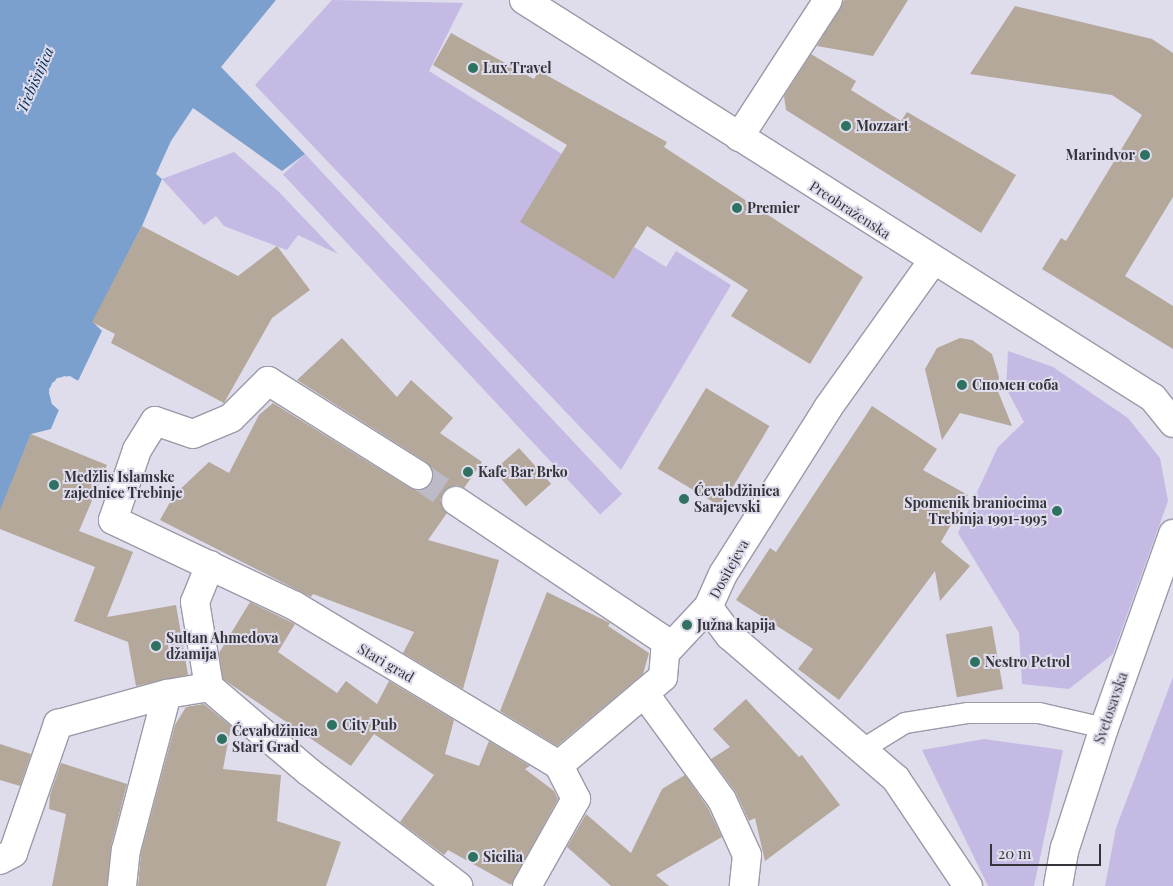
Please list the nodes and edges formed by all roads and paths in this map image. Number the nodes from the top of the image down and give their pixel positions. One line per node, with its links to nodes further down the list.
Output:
1 (524, 0): 3 (street, Preobraženska)
2 (828, 0): 3 (street)
3 (739, 137): 4 (street, Preobraženska)
4 (932, 262): 5 (street, Preobraženska); 10 (street, Dositejeva)
5 (1173, 423)
6 (418, 475): 9 (street, Stari grad)
7 (456, 501): 11 (street)
8 (1173, 534): 15 (street, Svetosavska)
9 (210, 565): 12 (street); 17 (street, Stari grad)
10 (708, 607): 11 (street); 16 (street, Dositejeva)
11 (671, 645): 13 (street)
12 (210, 687): 14 (street); 20 (street)
13 (644, 693): 17 (street); 22 (street)
14 (167, 694): 18 (street); 19 (street)
15 (1104, 728): 16 (lane); 24 (street, Svetosavska)
16 (863, 749): 23 (street, Dositejeva)
17 (559, 765): 21 (street)
18 (0, 860)
19 (122, 886)
20 (458, 886)
21 (527, 886)
22 (744, 886)
23 (968, 886)
24 (1058, 886)

